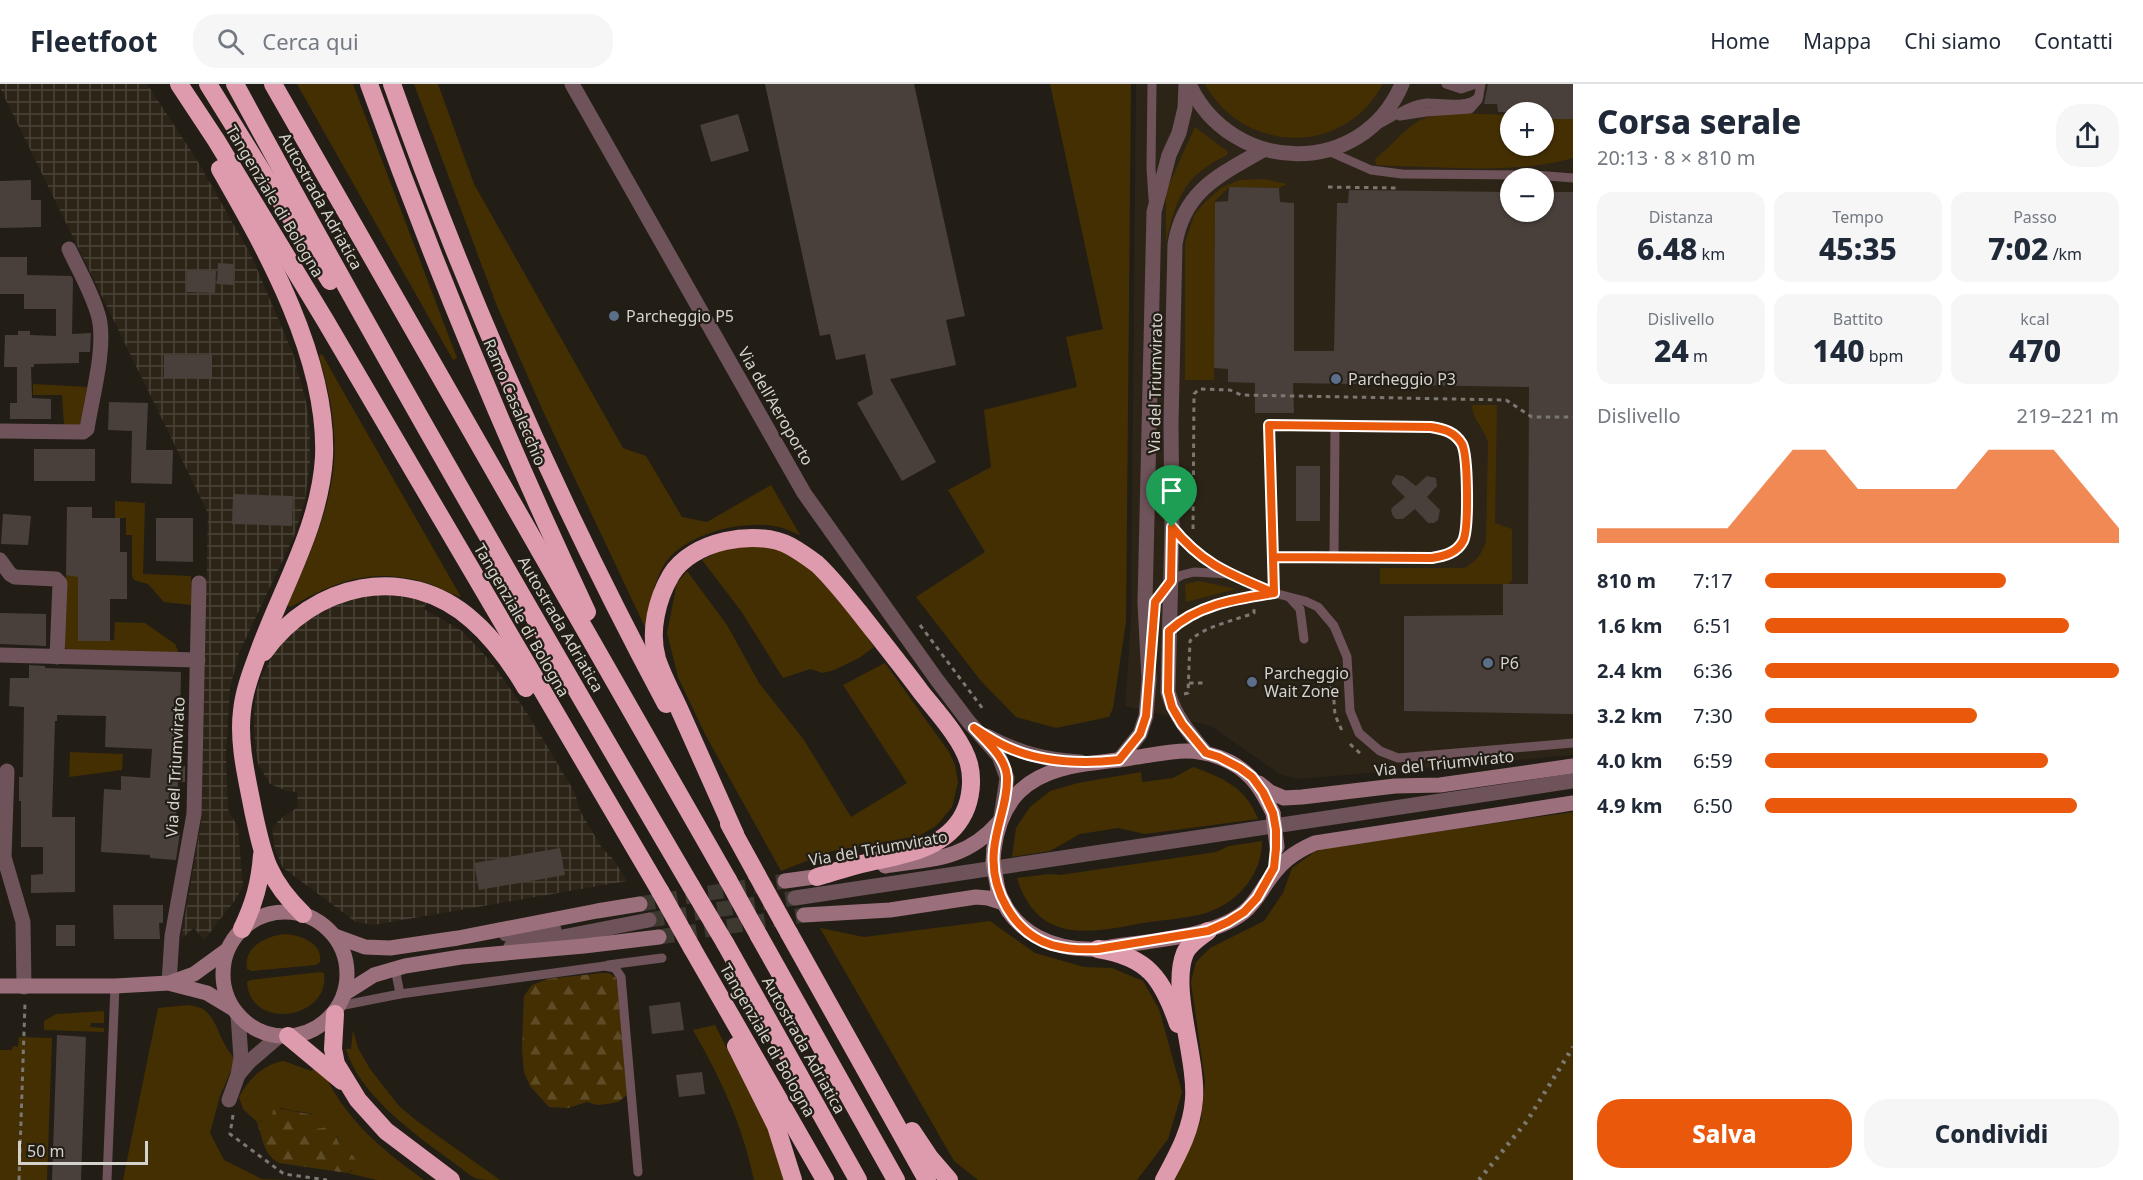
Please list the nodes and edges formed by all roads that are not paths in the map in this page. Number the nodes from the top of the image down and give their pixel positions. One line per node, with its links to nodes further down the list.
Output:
1 (171, 84): 43 (highway)
2 (178, 84): 56 (highway, Tangenziale di Bologna)
3 (207, 84): 26 (highway)
4 (235, 84): 26 (highway, Autostrada Adriatica)
5 (273, 84): 45 (highway, Autostrada Adriatica)
6 (369, 84): 45 (highway, Ramo Casalecchio)
7 (392, 84): 58 (highway)
8 (573, 84): 46 (street, Via dell'Aeroporto)
9 (1152, 84): 24 (lane, Via del Triumvirato)
10 (1187, 84): 17 (street); 24 (street, Via del Triumvirato)
11 (1402, 84): 16 (street)
12 (1446, 84): 14 (lane)
13 (1476, 84): 14 (lane)
14 (1465, 87)
15 (1481, 93): 16 (lane)
16 (1366, 130): 18 (street)
17 (1263, 150): 18 (street); 29 (street, Via del Triumvirato)
18 (1326, 150): 21 (lane)
19 (1573, 173): 20 (lane)
20 (1554, 174)
21 (1500, 175)
22 (1554, 176): 23 (lane)
23 (1573, 178)
24 (1154, 212): 44 (street, Via del Triumvirato)
25 (69, 249): 28 (street)
26 (407, 394): 101 (highway, Autostrada Adriatica, bridge)
27 (1335, 427): 30 (lane); 31 (lane); 31 (lane)
28 (0, 431)
29 (1172, 527): 33 (lane); 34 (street, Via del Triumvirato)
30 (1273, 557): 31 (lane); 36 (lane)
31 (1334, 558)
32 (0, 560): 41 (street)
33 (1228, 574): 34 (lane); 36 (lane)
34 (1171, 581): 38 (street, Via del Triumvirato); 44 (lane)
35 (199, 583): 42 (street, Via del Triumvirato)
36 (1274, 593): 37 (lane); 38 (lane)
37 (1288, 596): 39 (lane); 47 (lane)
38 (1169, 631): 48 (street, Via del Triumvirato)
39 (1304, 639)
40 (0, 655): 41 (street)
41 (57, 657): 42 (street)
42 (198, 660): 83 (street, Via del Triumvirato)
43 (249, 677): 56 (highway); 59 (highway)
44 (1149, 679): 49 (street, Via del Triumvirato)
45 (641, 728): 102 (highway, Autostrada Adriatica, bridge)
46 (974, 728): 50 (street, Via dell'Aeroporto); 57 (street, Via dell'Aeroporto)
47 (1573, 743)
48 (1206, 753): 49 (main road, Via del Triumvirato); 53 (main road, Via del Triumvirato)
49 (1119, 760): 50 (main road, Via del Triumvirato)
50 (1095, 763): 57 (main road, Via del Triumvirato)
51 (1573, 766): 53 (main road, Via del Triumvirato)
52 (7, 771): 86 (street)
53 (1252, 777): 62 (main road, Via del Triumvirato, bridge)
54 (1573, 781): 64 (street, Via del Triumvirato)
55 (1573, 803): 62 (main road, Via del Triumvirato)
56 (616, 820): 79 (highway, Tangenziale di Bologna, bridge)
57 (1001, 820): 60 (main road, Via del Triumvirato); 63 (main road, Via del Triumvirato, bridge)
58 (735, 834): 60 (highway); 82 (highway, bridge)
59 (262, 854): 66 (highway); 70 (highway)
60 (817, 877): 61 (main road, Via del Triumvirato)
61 (786, 881)
62 (1268, 881): 71 (main road, Via del Triumvirato)
63 (1001, 896): 67 (main road); 75 (main road, Via del Triumvirato)
64 (795, 898)
65 (640, 904): 74 (main road)
66 (303, 914): 70 (main road); 72 (main road)
67 (804, 915)
68 (649, 920): 69 (street)
69 (620, 924): 74 (street); 77 (street)
70 (242, 929): 76 (main road)
71 (1208, 931): 75 (main road, Via del Triumvirato); 91 (highway)
72 (335, 936): 74 (main road); 88 (main road)
73 (659, 937): 77 (main road)
74 (458, 938)
75 (1098, 949): 91 (highway)
76 (227, 950): 83 (main road); 89 (main road)
77 (461, 957): 81 (main road)
78 (662, 958): 80 (lane)
79 (702, 964): 99 (highway); 100 (highway, Tangenziale di Bologna)
80 (605, 966): 87 (lane); 96 (lane)
81 (395, 968): 87 (lane); 88 (main road)
82 (816, 981): 103 (highway); 104 (highway)
83 (169, 983): 85 (main road); 89 (main road)
84 (0, 986): 86 (main road)
85 (115, 986): 86 (main road); 97 (lane)
86 (24, 987)
87 (400, 994): 88 (lane)
88 (339, 1005): 90 (main road); 93 (highway)
89 (236, 1012): 90 (main road); 92 (street)
90 (283, 1036): 92 (street); 93 (highway)
91 (1192, 1064): 95 (highway)
92 (238, 1075): 94 (street)
93 (348, 1086): 98 (highway)
94 (231, 1105)
95 (1174, 1162): 105 (highway); 106 (highway)
96 (638, 1172)
97 (107, 1180)
98 (451, 1180)
99 (793, 1180)
100 (825, 1180)
101 (858, 1180)
102 (896, 1180)
103 (927, 1180)
104 (949, 1180)
105 (1153, 1180)
106 (1164, 1180)

